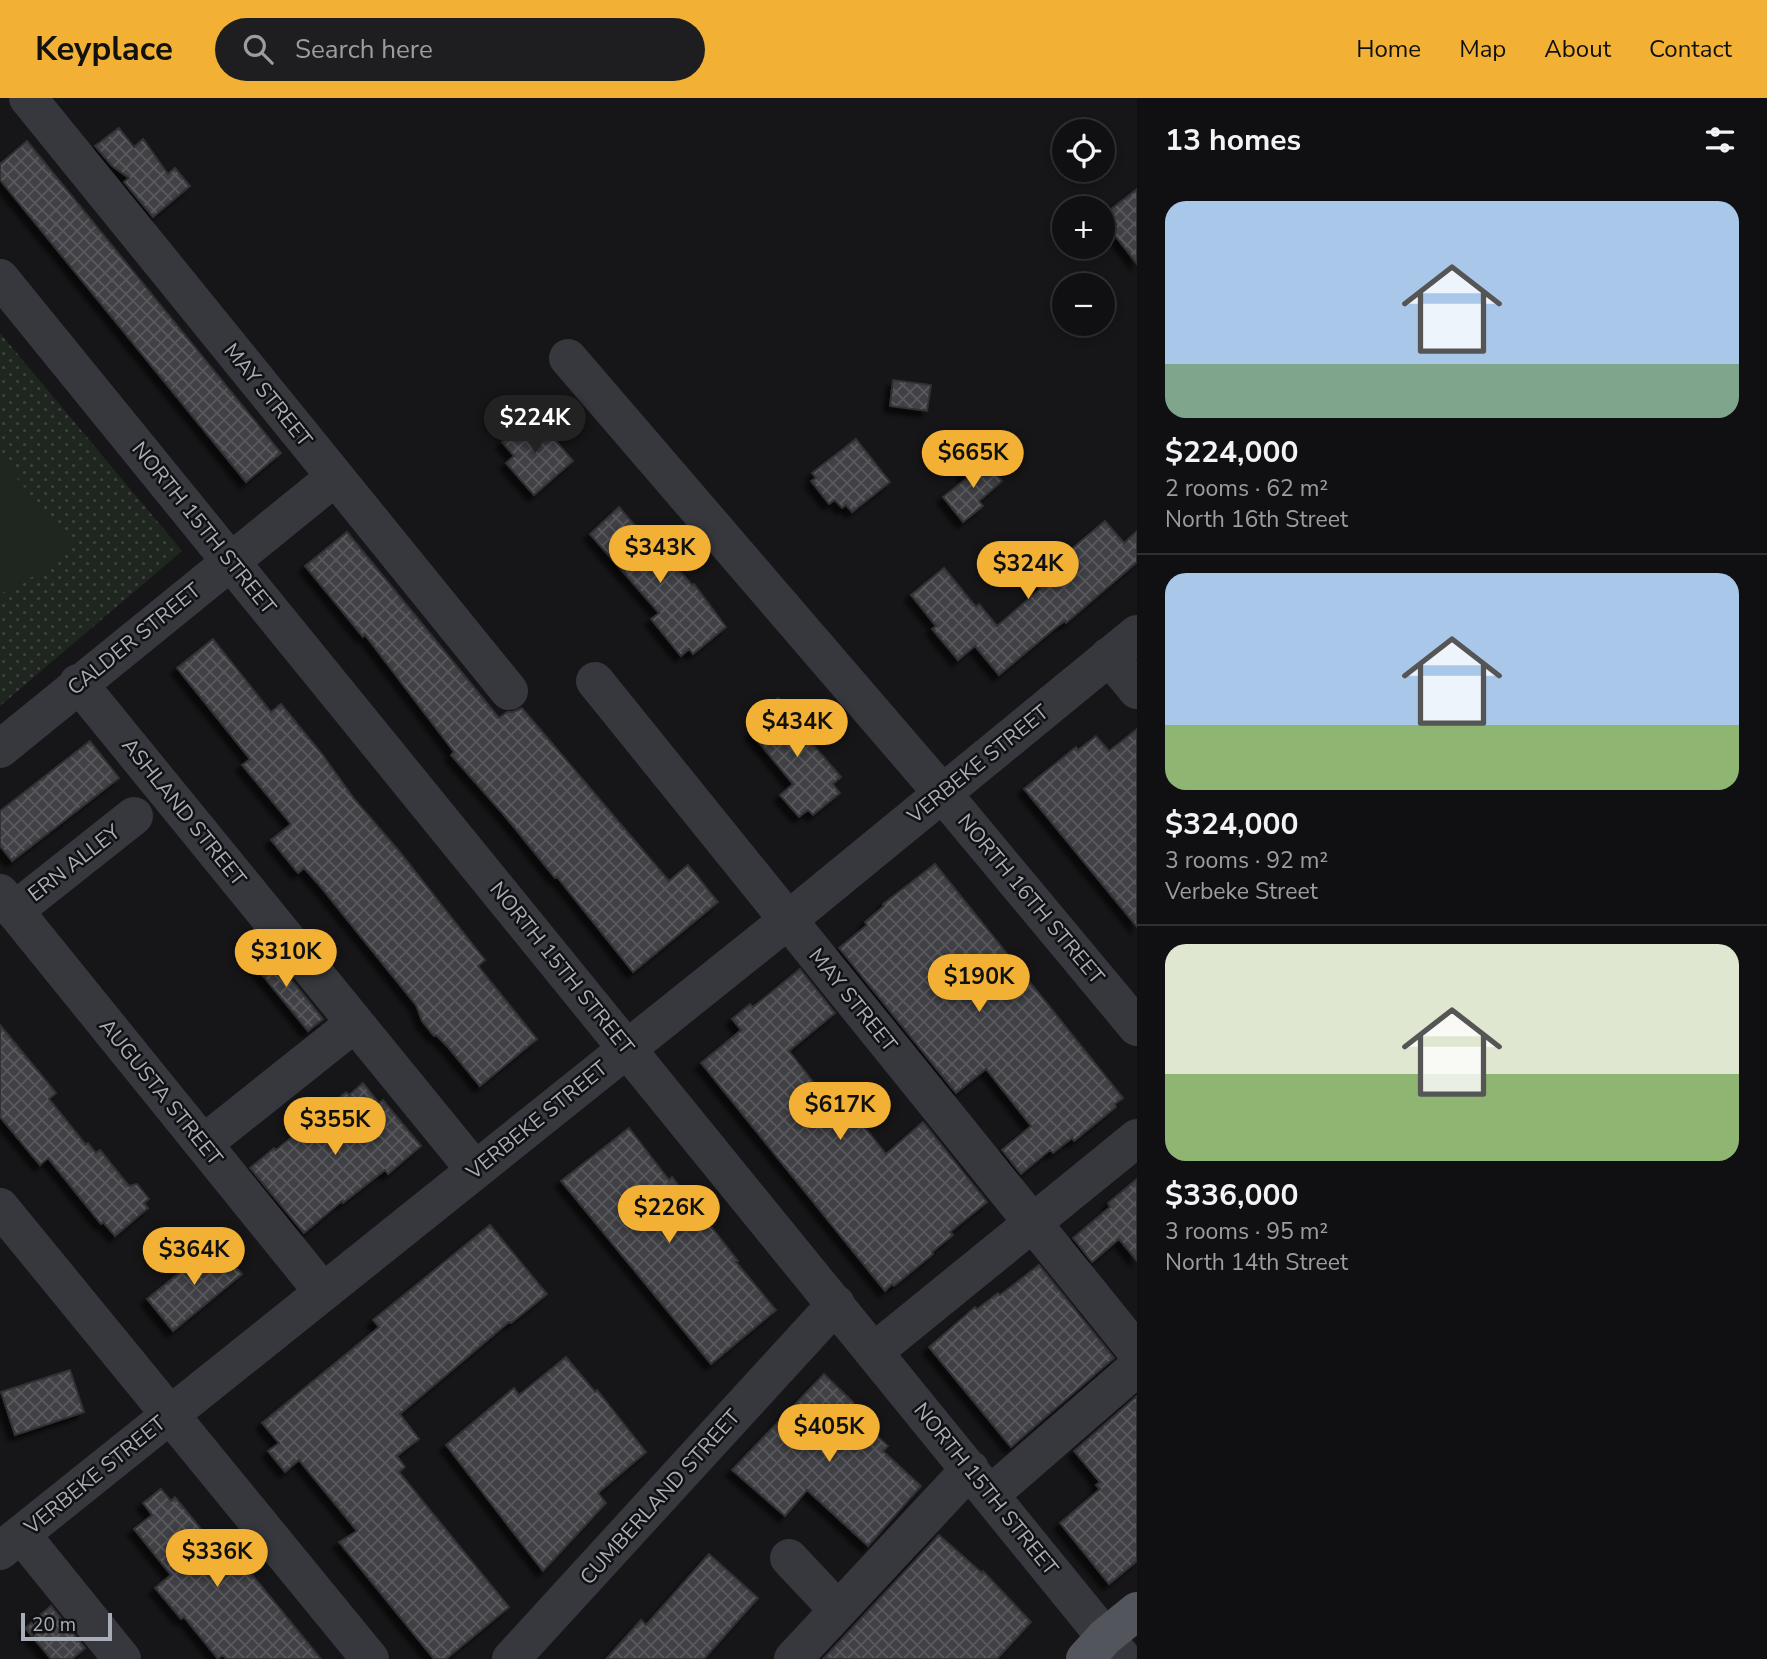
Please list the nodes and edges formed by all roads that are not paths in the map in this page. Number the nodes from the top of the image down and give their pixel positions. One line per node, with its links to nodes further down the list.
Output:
1 (16, 98): 3 (street)
2 (28, 98): 6 (street, MAY STREET)
3 (0, 111)
4 (0, 278): 7 (street, NORTH 15TH STREET)
5 (568, 358): 14 (street, NORTH 16TH STREET)
6 (335, 477): 7 (street, CALDER STREET); 12 (street, MAY STREET)
7 (231, 562): 10 (street, CALDER STREET); 20 (street, NORTH 15TH STREET)
8 (1123, 645): 11 (street); 14 (street, VERBEKE STREET)
9 (595, 681): 17 (street, MAY STREET)
10 (78, 683): 13 (street, CALDER STREET); 18 (street, ASHLAND STREET)
11 (1137, 690)
12 (509, 691)
13 (0, 749)
14 (943, 793): 17 (street, VERBEKE STREET); 19 (street, NORTH 16TH STREET)
15 (134, 816): 16 (street, ERN ALLEY)
16 (7, 902): 22 (street, AUGUSTA STREET)
17 (788, 920): 20 (street, VERBEKE STREET); 25 (street, MAY STREET)
18 (355, 1023): 22 (street); 23 (street, ASHLAND STREET)
19 (1137, 1027)
20 (627, 1048): 23 (street, VERBEKE STREET); 27 (street, NORTH 15TH STREET)
21 (1137, 1138): 25 (street)
22 (203, 1144): 26 (street, AUGUSTA STREET)
23 (475, 1170): 26 (street, VERBEKE STREET)
24 (0, 1207): 31 (street)
25 (1032, 1222): 28 (street); 29 (street, MAY STREET)
26 (323, 1292): 31 (street, VERBEKE STREET)
27 (836, 1304): 28 (street, NORTH 15TH STREET); 40 (street, CUMBERLAND STREET)
28 (874, 1352): 32 (street, NORTH 15TH STREET)
29 (1137, 1352)
30 (1137, 1367): 32 (street)
31 (170, 1414): 33 (street, VERBEKE STREET); 39 (street)
32 (981, 1482): 35 (street); 37 (street, NORTH 15TH STREET)
33 (11, 1542): 38 (street)
34 (789, 1558): 35 (street)
35 (838, 1609): 41 (street)
36 (1137, 1611): 37 (main road)
37 (1104, 1652)
38 (122, 1659)
39 (370, 1659)
40 (511, 1659)
41 (793, 1659)

